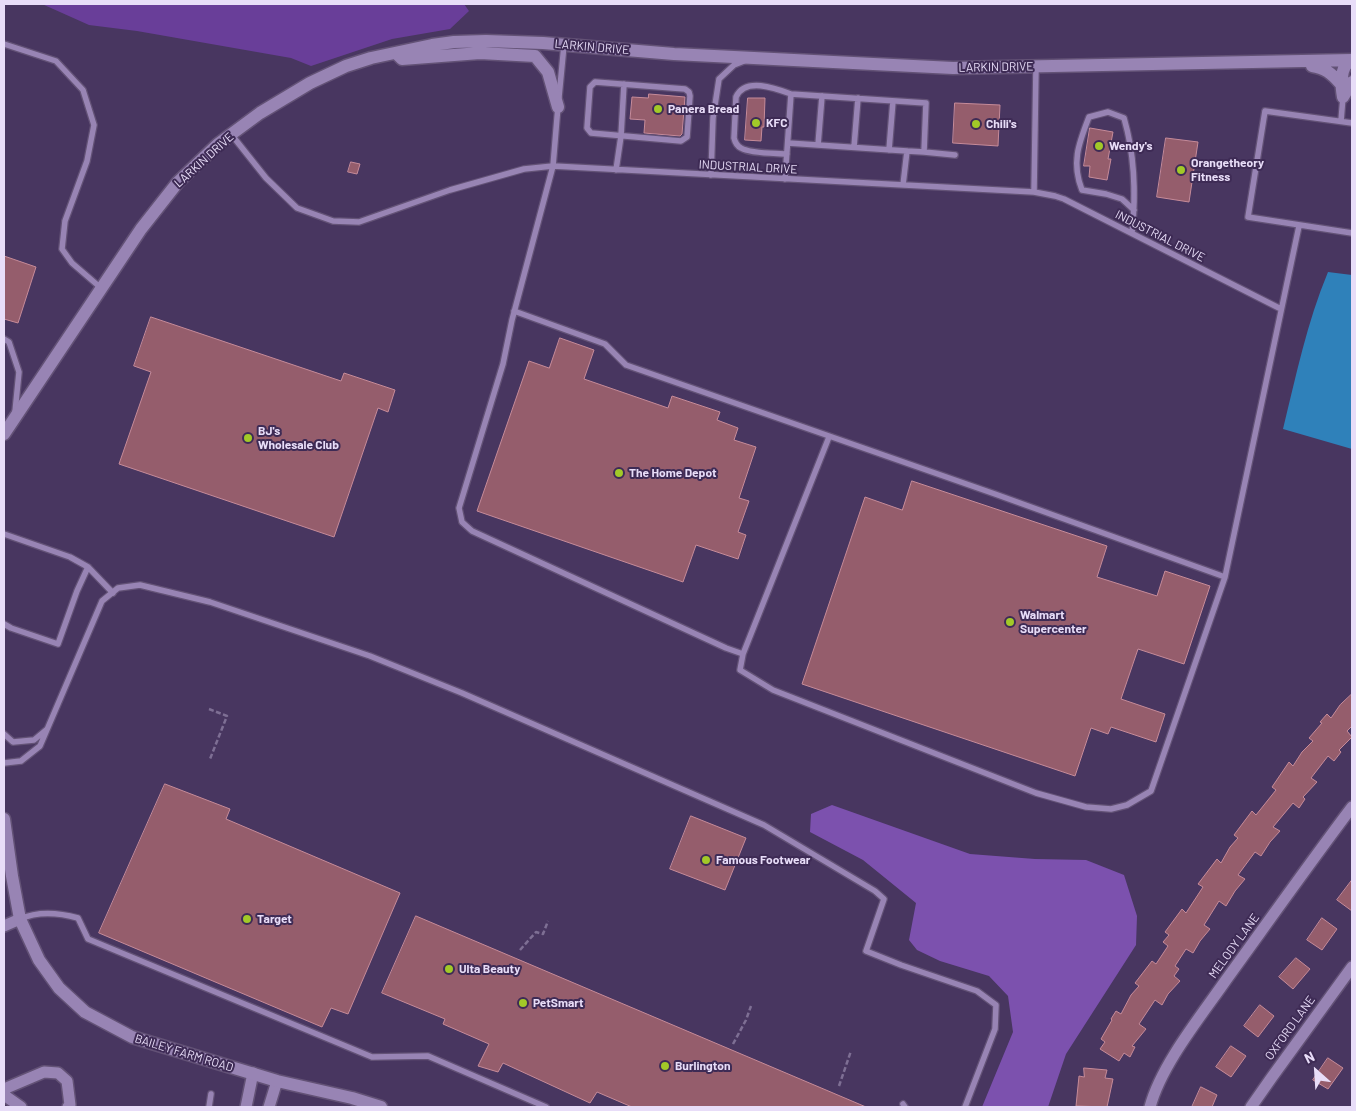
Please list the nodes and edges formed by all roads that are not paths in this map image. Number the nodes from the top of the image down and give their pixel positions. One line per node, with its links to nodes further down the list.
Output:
1 (4, 44): 38 (lane)
2 (564, 44): 3 (street, LARKIN DRIVE); 4 (street, LARKIN DRIVE); 15 (lane)
3 (396, 53): 15 (street); 18 (street, LARKIN DRIVE)
4 (754, 58): 7 (street, LARKIN DRIVE); 30 (lane)
5 (1352, 61): 6 (street, LARKIN DRIVE); 8 (street)
6 (1292, 62): 7 (street, LARKIN DRIVE); 8 (street)
7 (1036, 67): 33 (lane)
8 (1346, 82): 12 (street)
9 (624, 84): 19 (lane); 19 (lane); 19 (lane)
10 (791, 94): 11 (lane); 20 (lane); 26 (lane)
11 (822, 96): 13 (lane); 21 (lane)
12 (1343, 97): 16 (lane)
13 (858, 98): 14 (lane); 22 (lane)
14 (893, 101): 23 (lane); 25 (lane)
15 (558, 106): 28 (lane)
16 (1341, 121): 17 (lane); 35 (lane)
17 (1352, 123)
18 (231, 134): 28 (lane, INDUSTRIAL DRIVE); 38 (street, LARKIN DRIVE)
19 (621, 136): 29 (lane)
20 (788, 144): 21 (lane); 26 (lane)
21 (818, 145): 22 (lane)
22 (854, 147): 23 (lane)
23 (889, 150): 24 (lane)
24 (907, 151): 25 (lane); 32 (lane)
25 (924, 152): 27 (lane)
26 (787, 154): 31 (lane)
27 (956, 155)
28 (553, 166): 29 (lane, INDUSTRIAL DRIVE); 40 (lane)
29 (616, 170): 30 (lane, INDUSTRIAL DRIVE)
30 (711, 175): 31 (lane, INDUSTRIAL DRIVE)
31 (785, 179): 32 (lane, INDUSTRIAL DRIVE)
32 (903, 185): 33 (lane, INDUSTRIAL DRIVE)
33 (1034, 192): 37 (lane, INDUSTRIAL DRIVE)
34 (1134, 210): 34 (lane); 37 (lane)
35 (1299, 226): 36 (lane); 39 (lane)
36 (1352, 233)
37 (1132, 234): 39 (lane, INDUSTRIAL DRIVE)
38 (101, 288): 42 (street, LARKIN DRIVE)
39 (1281, 309): 47 (lane)
40 (514, 311): 44 (lane); 50 (lane)
41 (4, 339): 42 (lane)
42 (15, 418): 43 (street, LARKIN DRIVE)
43 (4, 434)
44 (829, 437): 47 (lane); 50 (lane)
45 (4, 534): 46 (lane)
46 (88, 567): 48 (lane); 49 (lane)
47 (1225, 577): 50 (lane)
48 (113, 592): 51 (lane); 71 (lane)
49 (4, 624)
50 (743, 654)
51 (48, 729): 52 (lane); 53 (lane)
52 (4, 734)
53 (4, 763)
54 (1352, 807): 72 (street, MELODY LANE)
55 (4, 819): 56 (street, BAILEY FARM ROAD)
56 (20, 919): 57 (street); 59 (street, BAILEY FARM ROAD); 70 (lane)
57 (4, 926)
58 (1352, 967): 73 (street, OXFORD LANE)
59 (253, 1073): 60 (street, BAILEY FARM ROAD); 67 (street)
60 (276, 1081): 68 (street); 69 (street, BAILEY FARM ROAD)
61 (4, 1089): 65 (street)
62 (211, 1094): 66 (lane)
63 (4, 1095): 64 (street)
64 (20, 1107)
65 (68, 1107)
66 (209, 1107)
67 (246, 1107)
68 (268, 1107)
69 (381, 1107)
70 (546, 1107)
71 (965, 1107)
72 (1150, 1107)
73 (1251, 1107)

